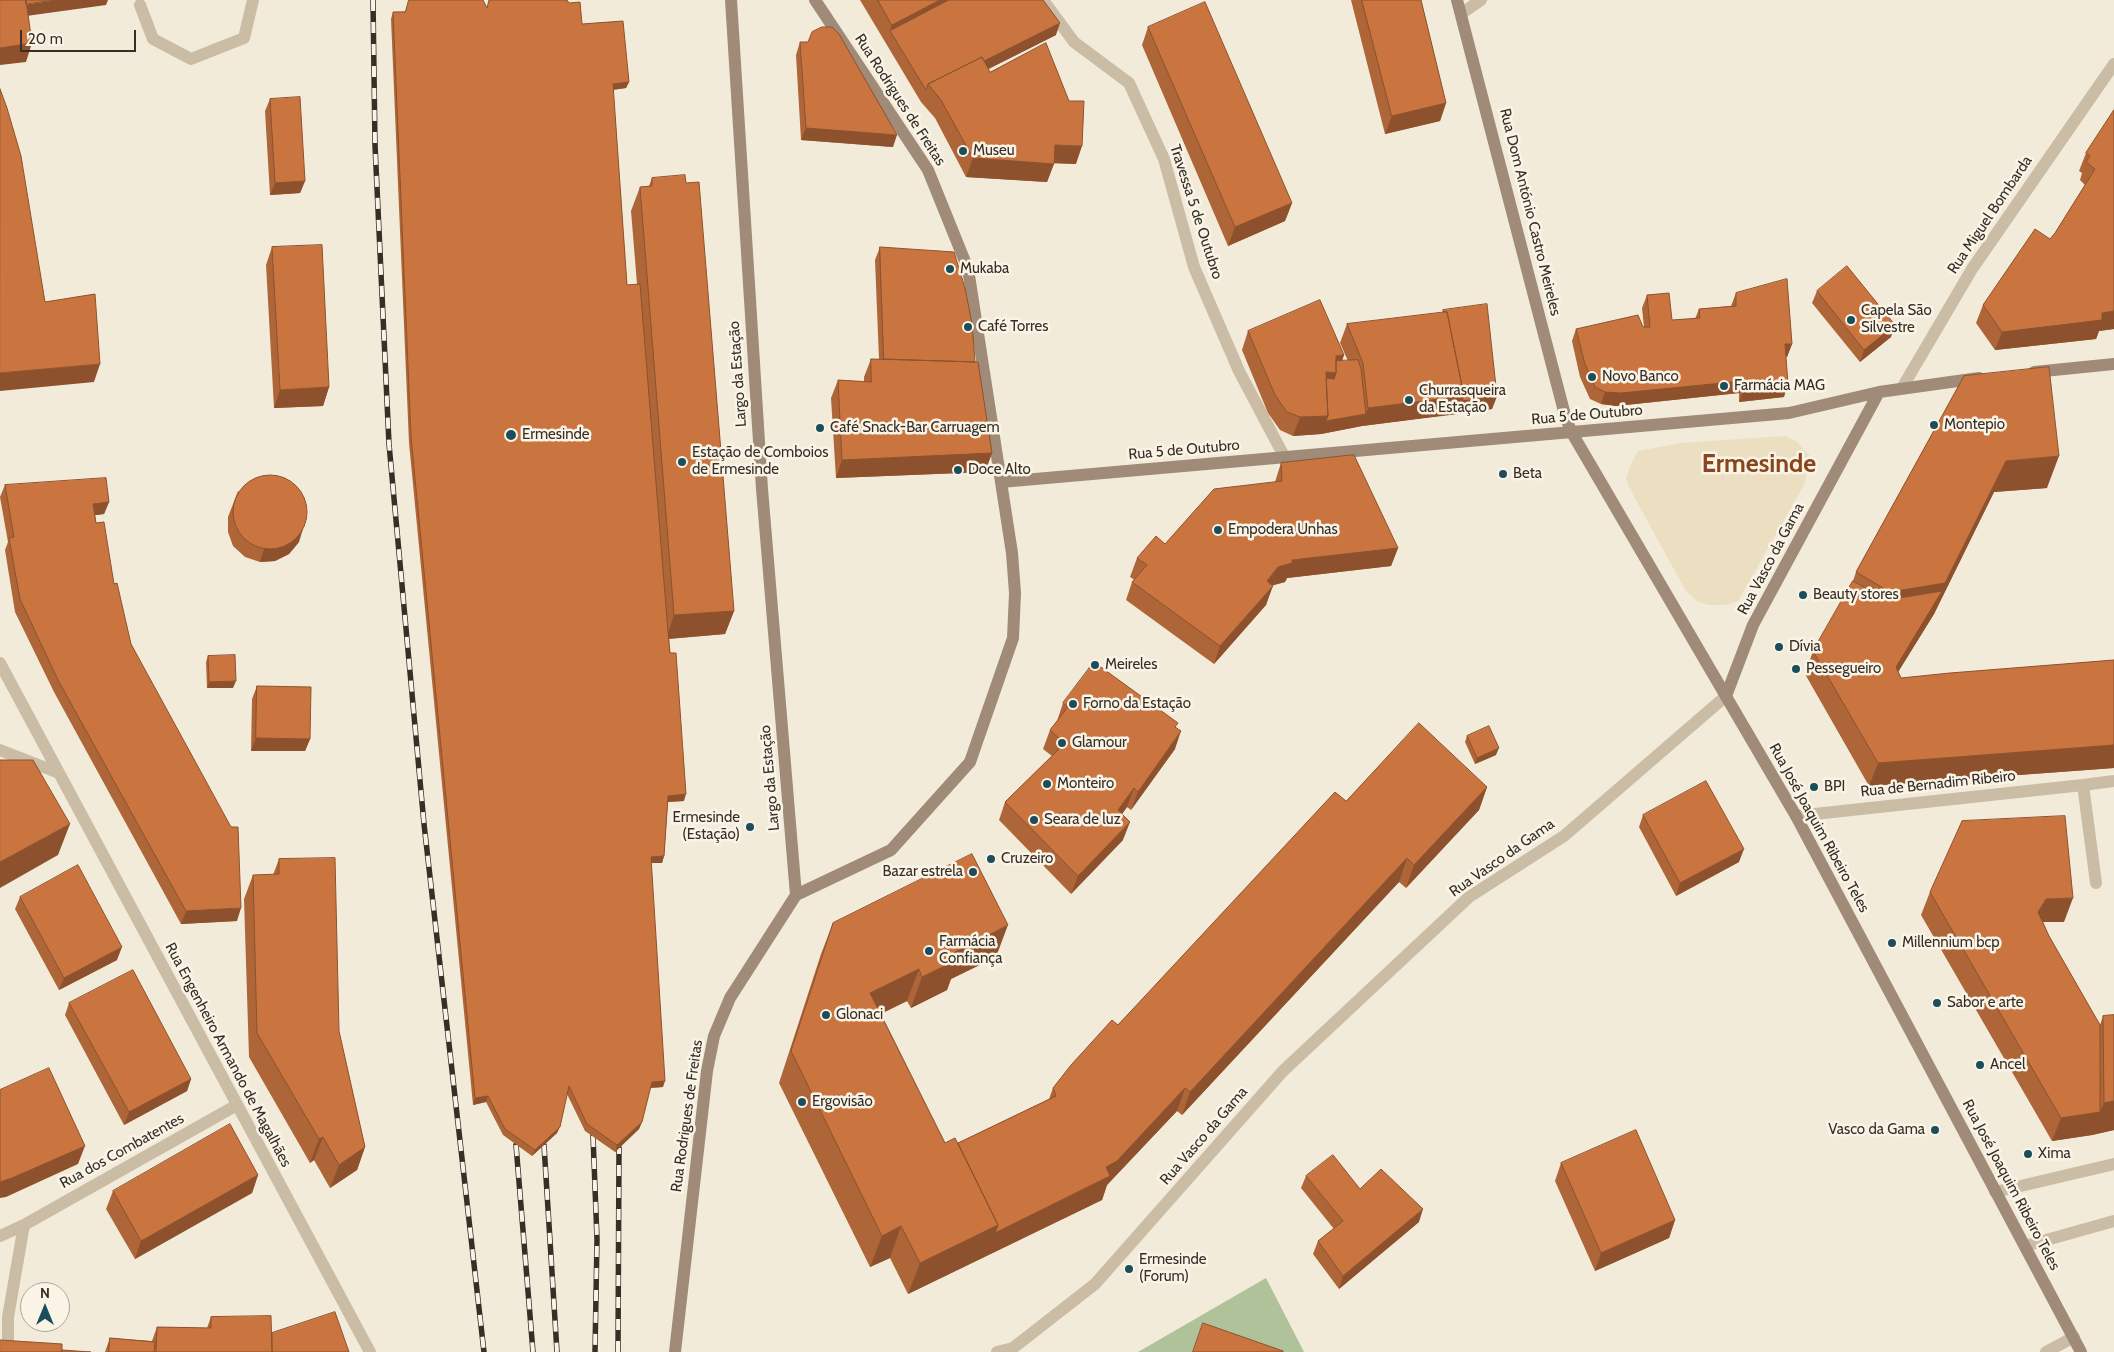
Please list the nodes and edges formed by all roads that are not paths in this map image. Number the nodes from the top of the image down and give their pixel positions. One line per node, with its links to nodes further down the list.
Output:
1 (253, 0): 7 (street)
2 (731, 0): 26 (main road, Largo da Estação)
3 (815, 0): 17 (main road, Rua Rodrigues de Freitas)
4 (1043, 0): 16 (street, Travessa 5 de Outubro)
5 (1457, 0): 8 (main road, Rua Dom António Castro Meireles)
6 (1481, 0): 8 (street)
7 (140, 4)
8 (1462, 13): 15 (main road, Rua Dom António Castro Meireles)
9 (2114, 64): 13 (street, Rua Miguel Bombarda)
10 (2114, 364): 11 (main road)
11 (2025, 373)
12 (1996, 376): 13 (main road, Rua 5 de Outubro)
13 (1902, 388): 14 (main road, Rua 5 de Outubro)
14 (1879, 392): 15 (main road, Rua 5 de Outubro); 19 (main road, Rua Vasco da Gama)
15 (1572, 432): 16 (main road, Rua 5 de Outubro); 19 (main road, Rua José Joaquim Ribeiro Teles)
16 (1285, 458): 17 (main road, Rua 5 de Outubro)
17 (1000, 482): 26 (main road, Rua Rodrigues de Freitas)
18 (0, 664): 21 (street, Rua Engenheiro Armando de Magalhães)
19 (1726, 696): 24 (main road, Rua José Joaquim Ribeiro Teles); 39 (street, Rua Vasco da Gama)
20 (0, 750): 21 (street)
21 (59, 772): 27 (street, Rua Engenheiro Armando de Magalhães)
22 (2114, 781): 23 (street, Rua de Bernadim Ribeiro)
23 (2083, 785): 24 (street, Rua de Bernadim Ribeiro); 25 (street)
24 (1796, 816): 29 (main road, Rua José Joaquim Ribeiro Teles)
25 (2096, 883)
26 (796, 895): 38 (main road, Rua Rodrigues de Freitas)
27 (237, 1105): 31 (street, Rua dos Combatentes); 37 (street, Rua Engenheiro Armando de Magalhães)
28 (2114, 1164): 29 (street)
29 (1995, 1192): 33 (main road, Rua José Joaquim Ribeiro Teles)
30 (2114, 1221): 33 (street)
31 (24, 1225): 32 (street, Rua dos Combatentes); 34 (street)
32 (0, 1236)
33 (2025, 1246): 35 (main road, Rua José Joaquim Ribeiro Teles)
34 (4, 1314): 36 (street)
35 (2074, 1338): 40 (street); 41 (main road, Rua José Joaquim Ribeiro Teles)
36 (8, 1348)
37 (370, 1352)
38 (675, 1352)
39 (997, 1352)
40 (2046, 1352)
41 (2081, 1352)

